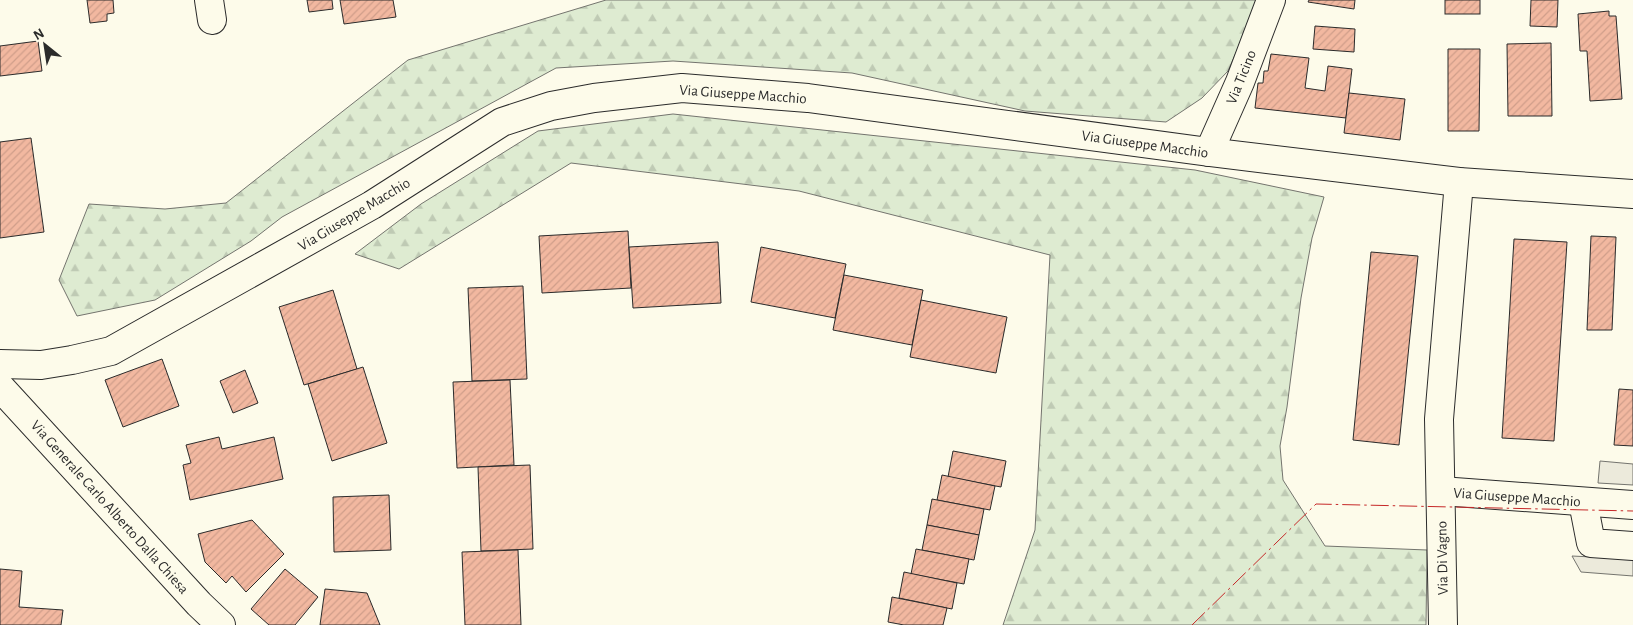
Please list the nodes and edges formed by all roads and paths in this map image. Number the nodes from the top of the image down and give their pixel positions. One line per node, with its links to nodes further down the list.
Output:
1 (1271, 0): 2 (street, Via Ticino)
2 (1209, 152): 3 (street, Via Giuseppe Macchio); 5 (street, Via Giuseppe Macchio)
3 (1459, 182): 4 (street, Via Giuseppe Macchio); 7 (street, Via Giuseppe Macchio)
4 (1633, 194)
5 (0, 364)
6 (0, 387): 11 (street, Via Generale Carlo Alberto Dalla Chiesa)
7 (1441, 491): 8 (street, Via Giuseppe Macchio); 12 (street, Via Di Vagno)
8 (1583, 502): 9 (street, Via Giuseppe Macchio); 10 (street)
9 (1633, 505)
10 (1633, 546)
11 (221, 625)
12 (1443, 625)

